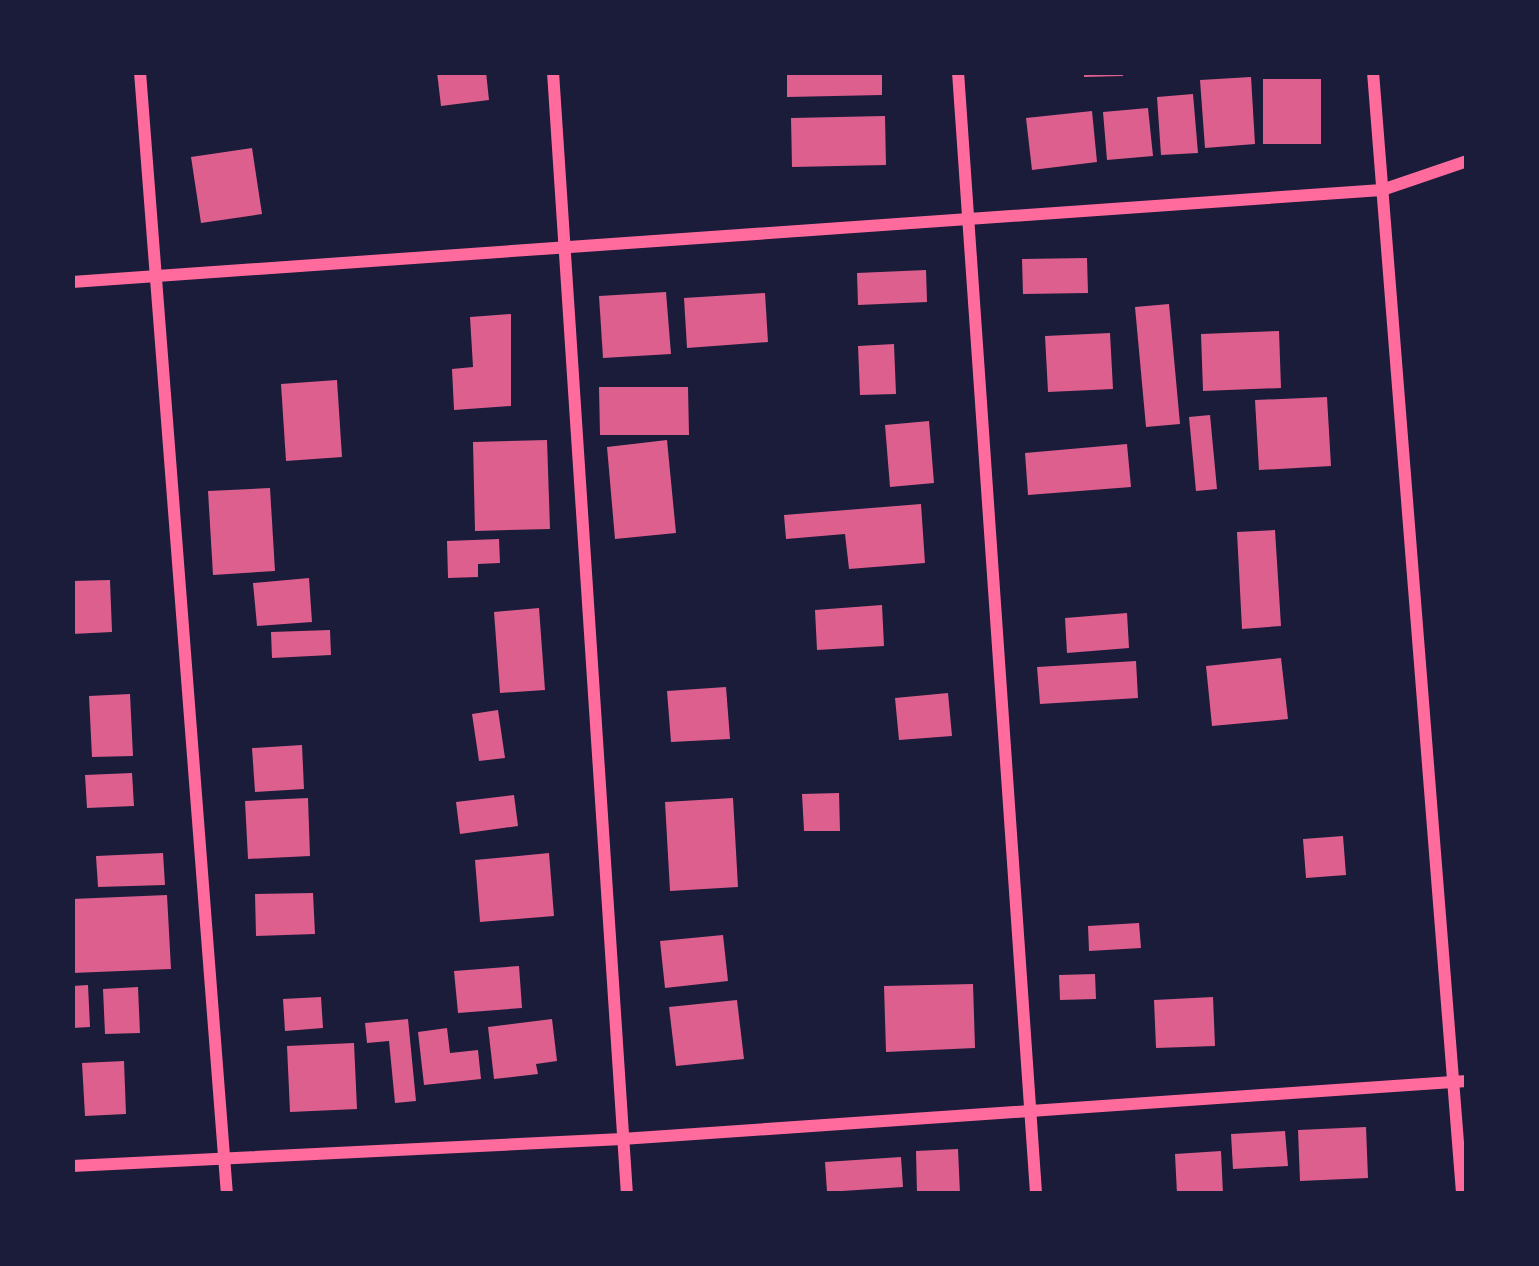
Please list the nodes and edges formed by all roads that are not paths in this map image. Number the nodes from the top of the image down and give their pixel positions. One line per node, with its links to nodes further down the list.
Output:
1 (140, 72): 9 (street)
2 (554, 72): 8 (street)
3 (958, 72): 7 (street)
4 (1373, 72): 6 (street)
5 (1467, 161): 6 (street)
6 (1382, 190): 7 (street); 11 (street)
7 (968, 220): 8 (street); 12 (street)
8 (566, 243): 9 (street); 13 (street)
9 (154, 276): 10 (street); 14 (street)
10 (72, 282)
11 (1461, 1081): 12 (street); 19 (street)
12 (1030, 1112): 13 (street); 18 (street)
13 (622, 1139): 14 (street); 17 (street)
14 (225, 1161): 15 (street); 16 (street)
15 (72, 1166)
16 (227, 1194)
17 (627, 1194)
18 (1036, 1194)
19 (1462, 1194)

